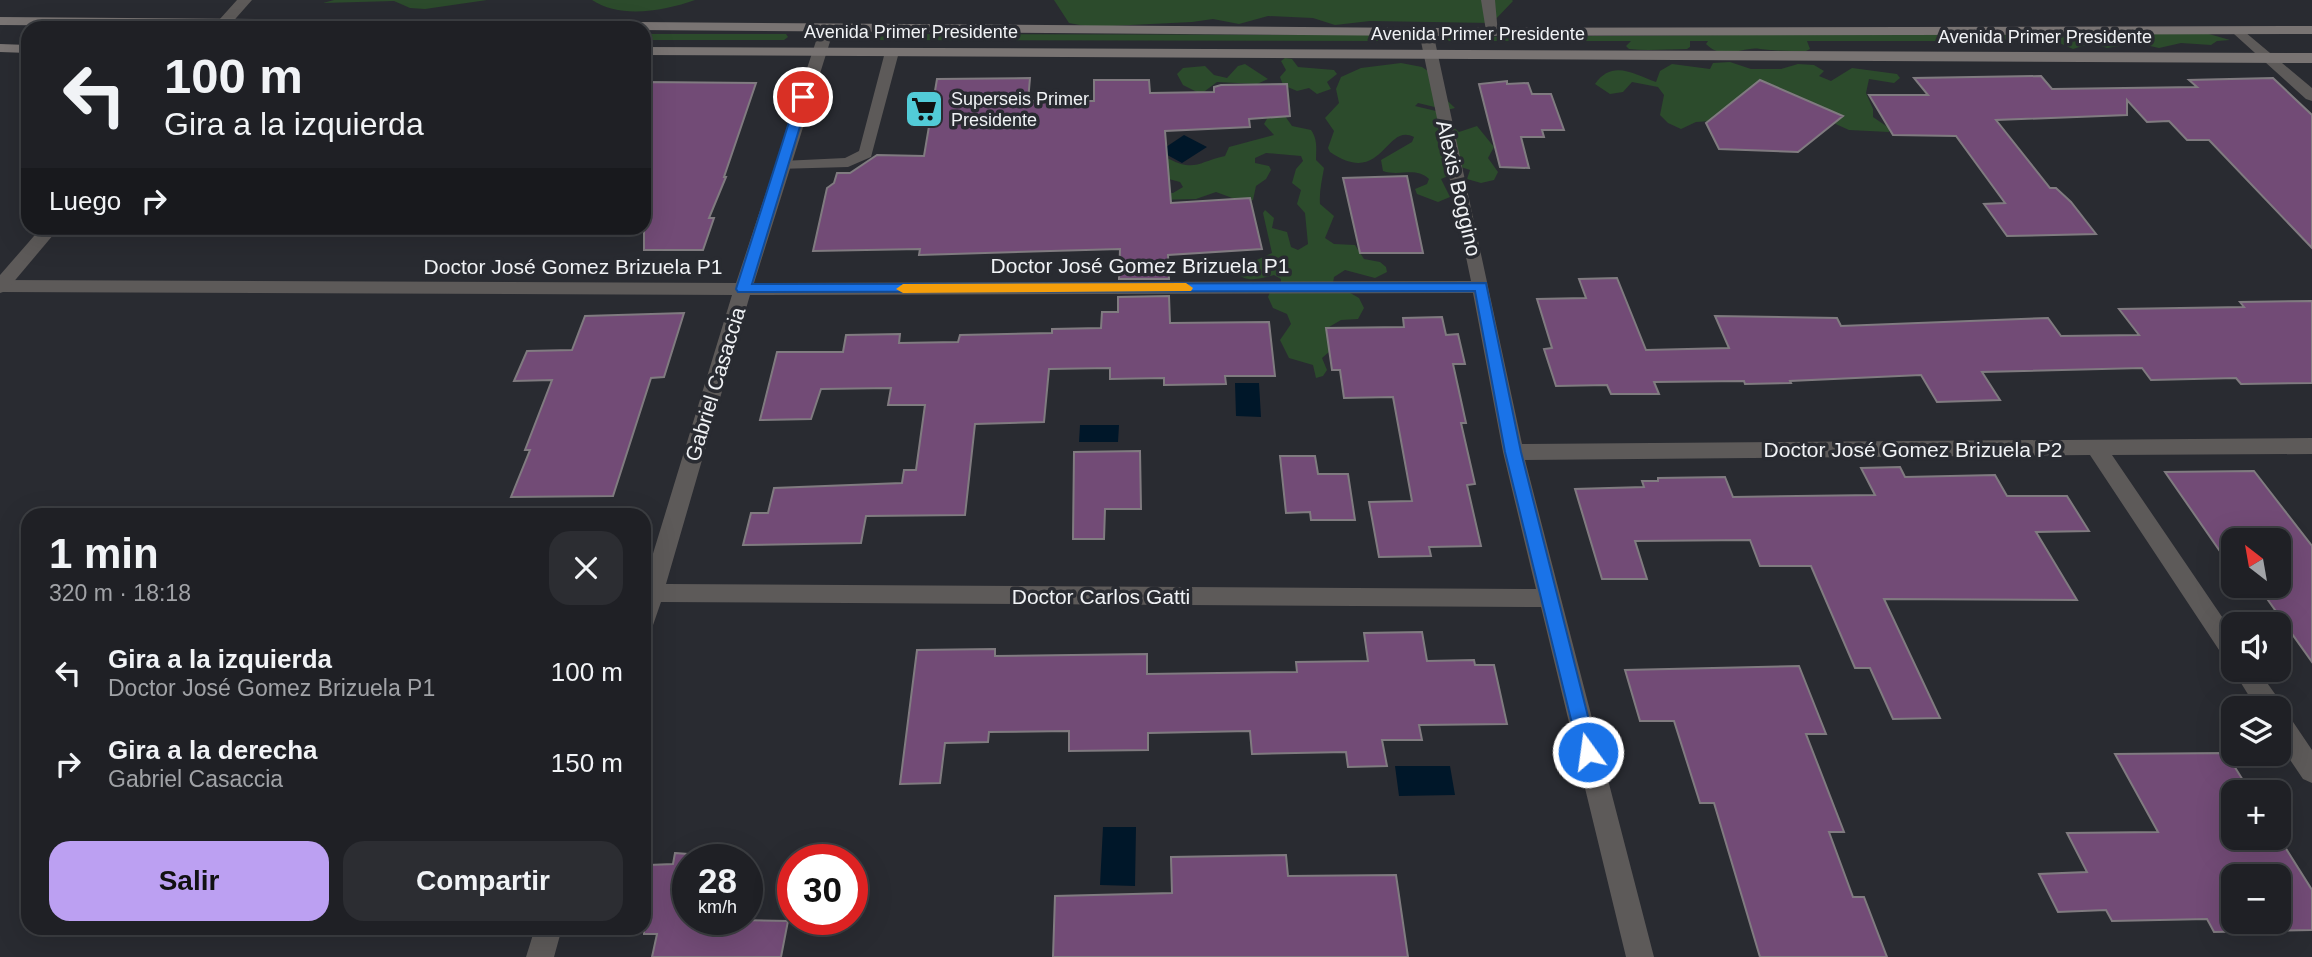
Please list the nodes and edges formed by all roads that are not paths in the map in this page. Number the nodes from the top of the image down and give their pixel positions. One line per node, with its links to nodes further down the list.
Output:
1 (245, 0): 5 (street)
2 (1488, 0): 9 (street)
3 (0, 21): 4 (main road, Avenida Primer Presidente)
4 (21, 21)
5 (226, 21)
6 (651, 28): 7 (main road, Avenida Primer Presidente)
7 (827, 29): 11 (main road, Avenida Primer Presidente); 15 (street, Gabriel Casaccia)
8 (2312, 30): 10 (main road, Avenida Primer Presidente)
9 (1493, 31): 10 (main road, Avenida Primer Presidente); 11 (main road, Avenida Primer Presidente)
10 (2239, 31): 17 (street)
11 (1427, 42): 16 (main road, Avenida Primer Presidente); 17 (main road, Avenida Primer Presidente); 23 (street, Alexis Boggino)
12 (0, 48): 13 (main road)
13 (21, 49)
14 (651, 51): 15 (main road, Avenida Primer Presidente)
15 (818, 51): 16 (main road, Avenida Primer Presidente); 20 (street, Gabriel Casaccia)
16 (892, 52): 20 (lane)
17 (2272, 58): 18 (main road, Avenida Primer Presidente); 19 (street)
18 (2312, 58)
19 (2312, 96)
20 (782, 166): 24 (street, Gabriel Casaccia)
21 (44, 235): 22 (street)
22 (0, 286): 24 (street, Doctor José Gomez Brizuela P1)
23 (1481, 287): 24 (street, Doctor José Gomez Brizuela P1); 27 (street, Alexis Boggino)
24 (743, 289): 28 (street, Gabriel Casaccia)
25 (2312, 446): 26 (street, Doctor José Gomez Brizuela P2)
26 (2096, 448): 27 (street, Doctor José Gomez Brizuela P2); 31 (street)
27 (1513, 452): 30 (street, Alexis Boggino)
28 (652, 593): 29 (street, Gabriel Casaccia); 30 (street, Doctor Carlos Gatti)
29 (651, 596)
30 (1549, 598): 36 (street, Alexis Boggino)
31 (2221, 634)
32 (2291, 740): 33 (street)
33 (2312, 771)
34 (547, 935): 35 (street)
35 (540, 957)
36 (1640, 957)

